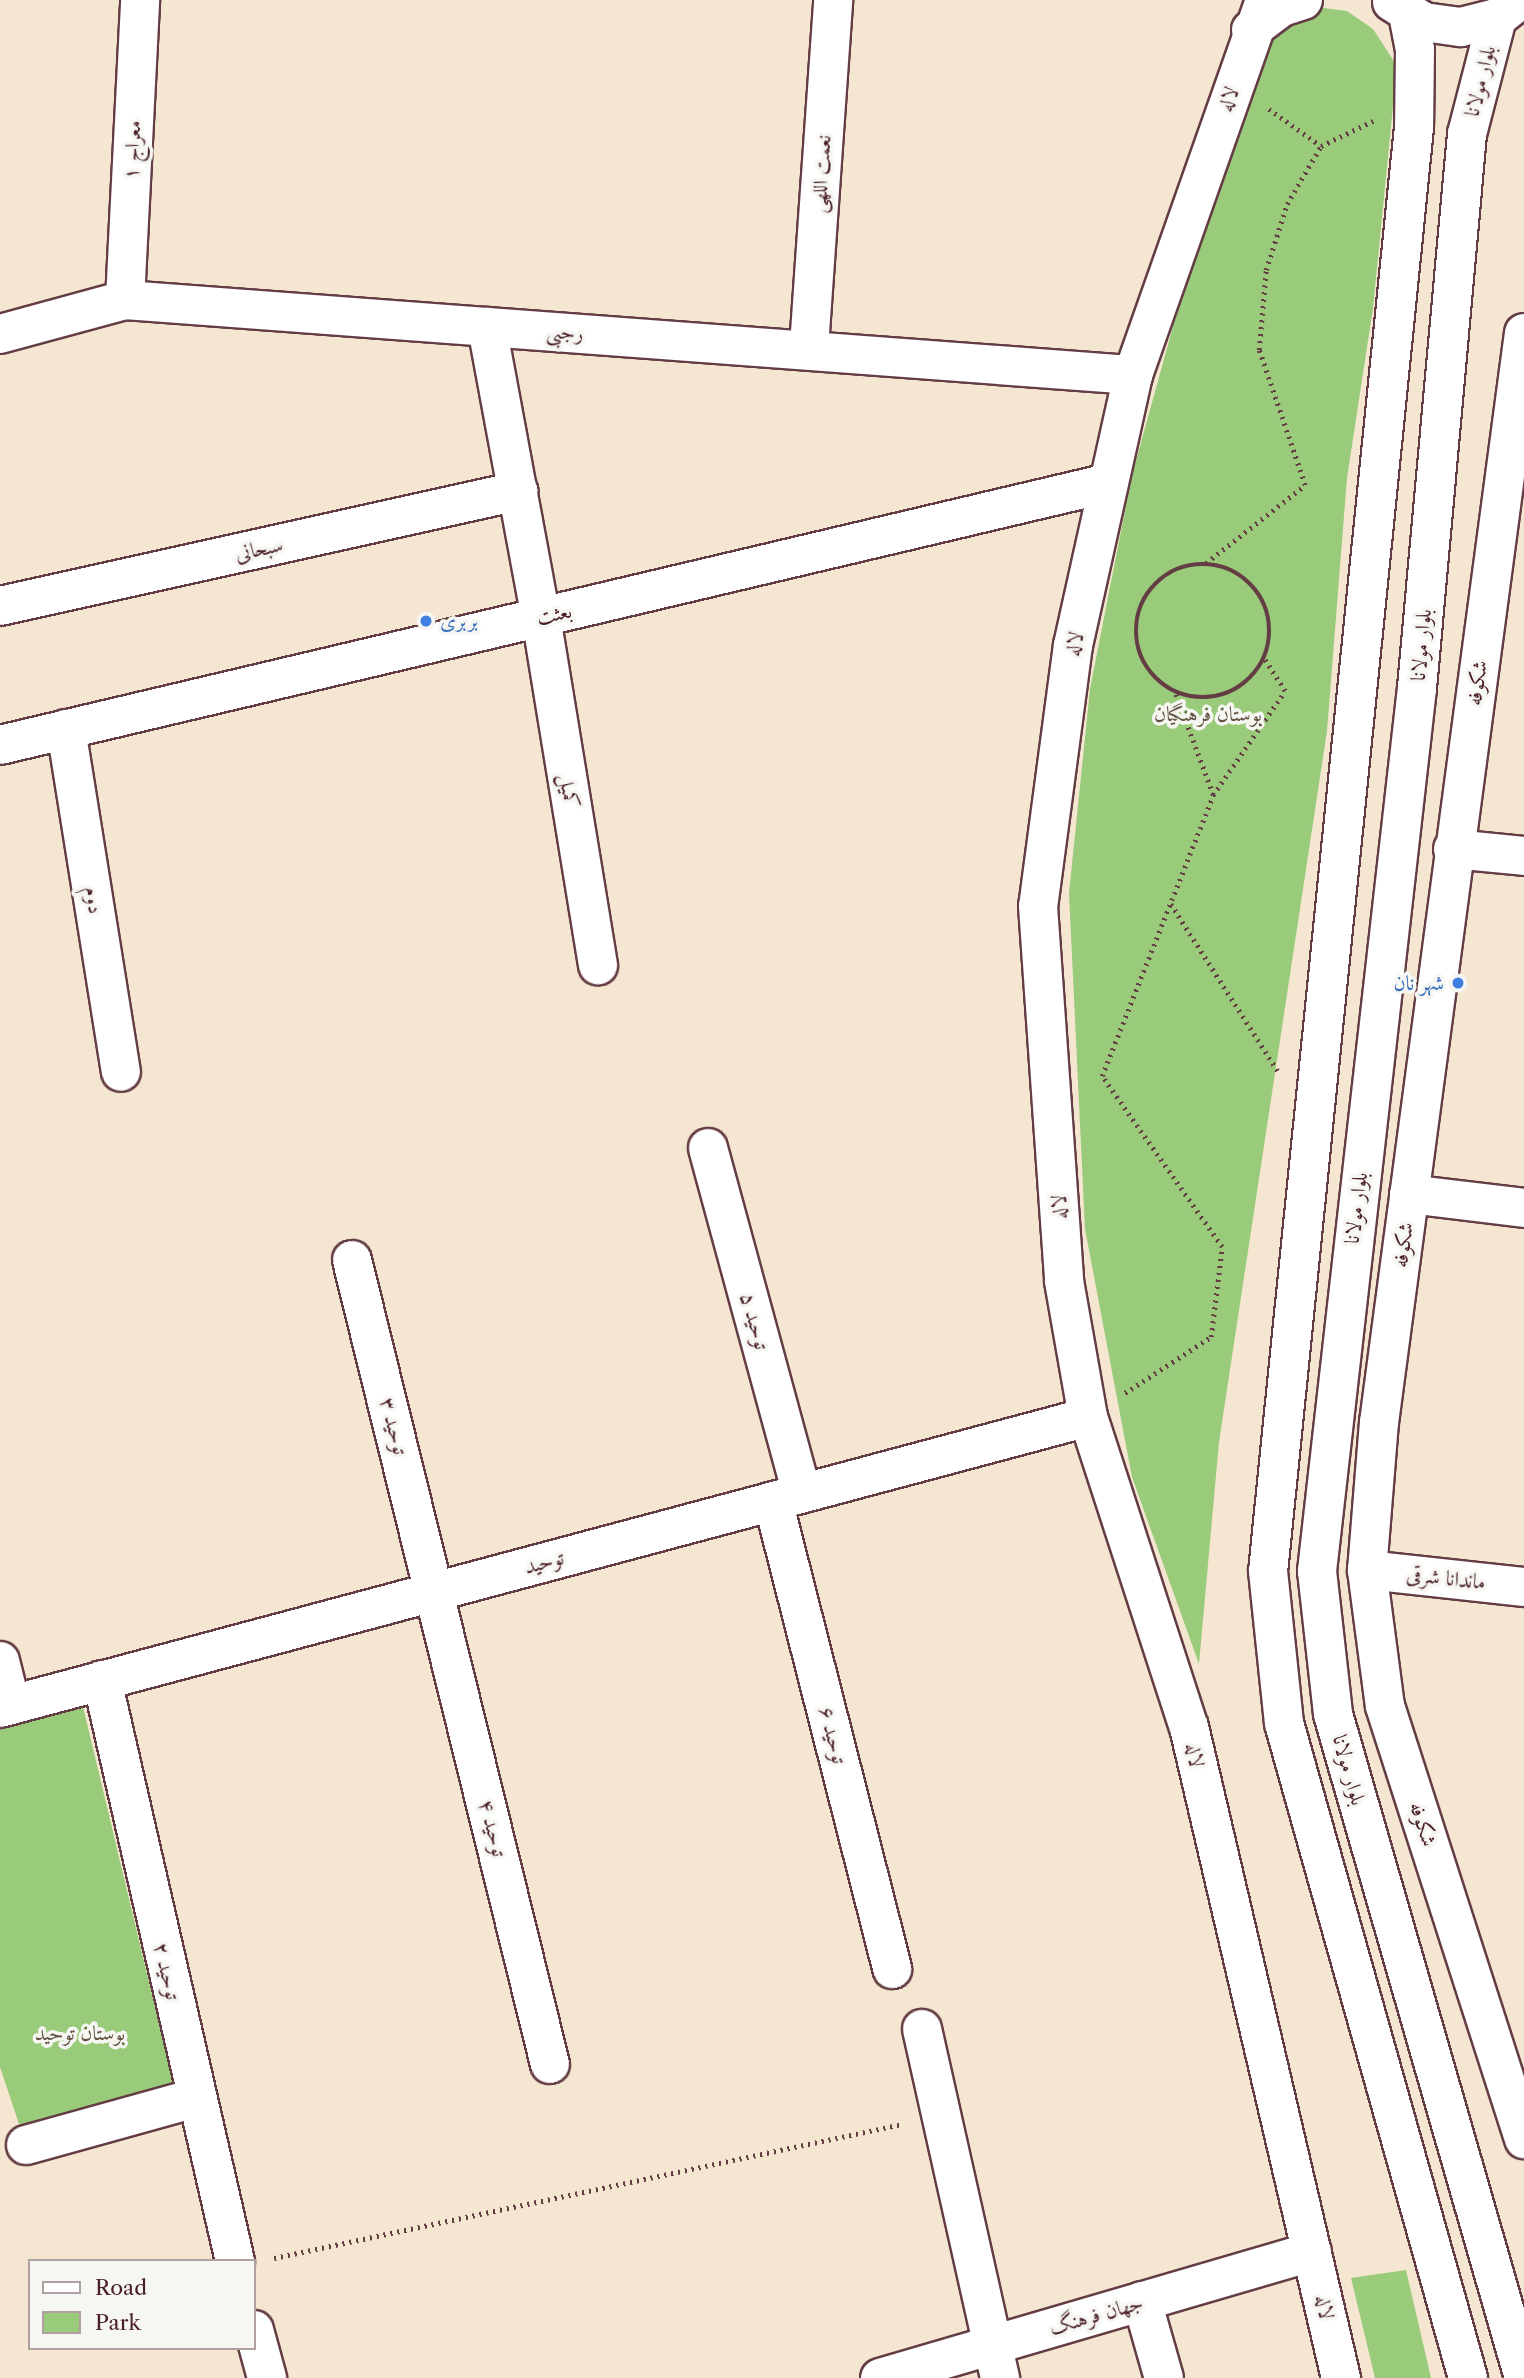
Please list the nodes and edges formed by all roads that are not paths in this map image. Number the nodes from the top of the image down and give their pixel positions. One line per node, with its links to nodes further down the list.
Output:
1 (140, 0): 7 (street, معراج ۱)
2 (833, 0): 11 (street, نعمت اللهی)
3 (1303, 0): 6 (street, لاله)
4 (1399, 7): 5 (street); 52 (street)
5 (1508, 9): 53 (street, بلوار مولانا)
6 (1258, 15): 12 (street, لاله)
7 (125, 300): 8 (street, رجبی); 10 (street, رجبی)
8 (487, 327): 11 (street, رجبی); 15 (street, کمیل)
9 (1524, 333): 13 (street, شکوفه)
10 (0, 334)
11 (809, 347): 12 (street, رجبی)
12 (1133, 375): 14 (street, لاله)
13 (1521, 380): 20 (street, شکوفه)
14 (1108, 484): 17 (street, بعثت); 28 (street, لاله)
15 (518, 491): 16 (street, سبحانی); 17 (street, کمیل)
16 (0, 606)
17 (541, 617): 18 (street, بعثت); 22 (street, کمیل)
18 (66, 729): 19 (street, بعثت); 23 (street, دوم)
19 (0, 745)
20 (1454, 849): 21 (street); 25 (street, شکوفه)
21 (1524, 856)
22 (598, 965)
23 (121, 1072)
24 (708, 1148): 29 (street, توحید ۵)
25 (1409, 1194): 26 (street); 30 (street, شکوفه)
26 (1524, 1208)
27 (352, 1260): 32 (street, توحید ۳)
28 (1088, 1417): 29 (street, توحید); 43 (street, لاله)
29 (787, 1497): 32 (street, توحید); 36 (street, توحید ۶)
30 (1367, 1570): 31 (street, ماندانا شرقی); 39 (street, شکوفه)
31 (1524, 1587)
32 (436, 1591): 34 (street, توحید); 38 (street, توحید ۴)
33 (0, 1661): 35 (street)
34 (102, 1680): 35 (street, توحید); 40 (street, توحید ۲)
35 (6, 1706)
36 (892, 1969)
37 (922, 2029): 47 (street)
38 (550, 2064)
39 (1514, 2076): 41 (street, شکوفه)
40 (196, 2098): 42 (street); 44 (street, توحید ۲)
41 (1524, 2140)
42 (26, 2145)
43 (1312, 2252): 45 (street, جهان فرهنگ); 51 (street, لاله)
44 (251, 2259)
45 (1142, 2301): 47 (street, جهان فرهنگ); 50 (street)
46 (256, 2337): 48 (street)
47 (996, 2362): 49 (street, جهان فرهنگ)
48 (267, 2378)
49 (880, 2378)
50 (1164, 2378)
51 (1341, 2378)
52 (1468, 2378)
53 (1524, 2378)

